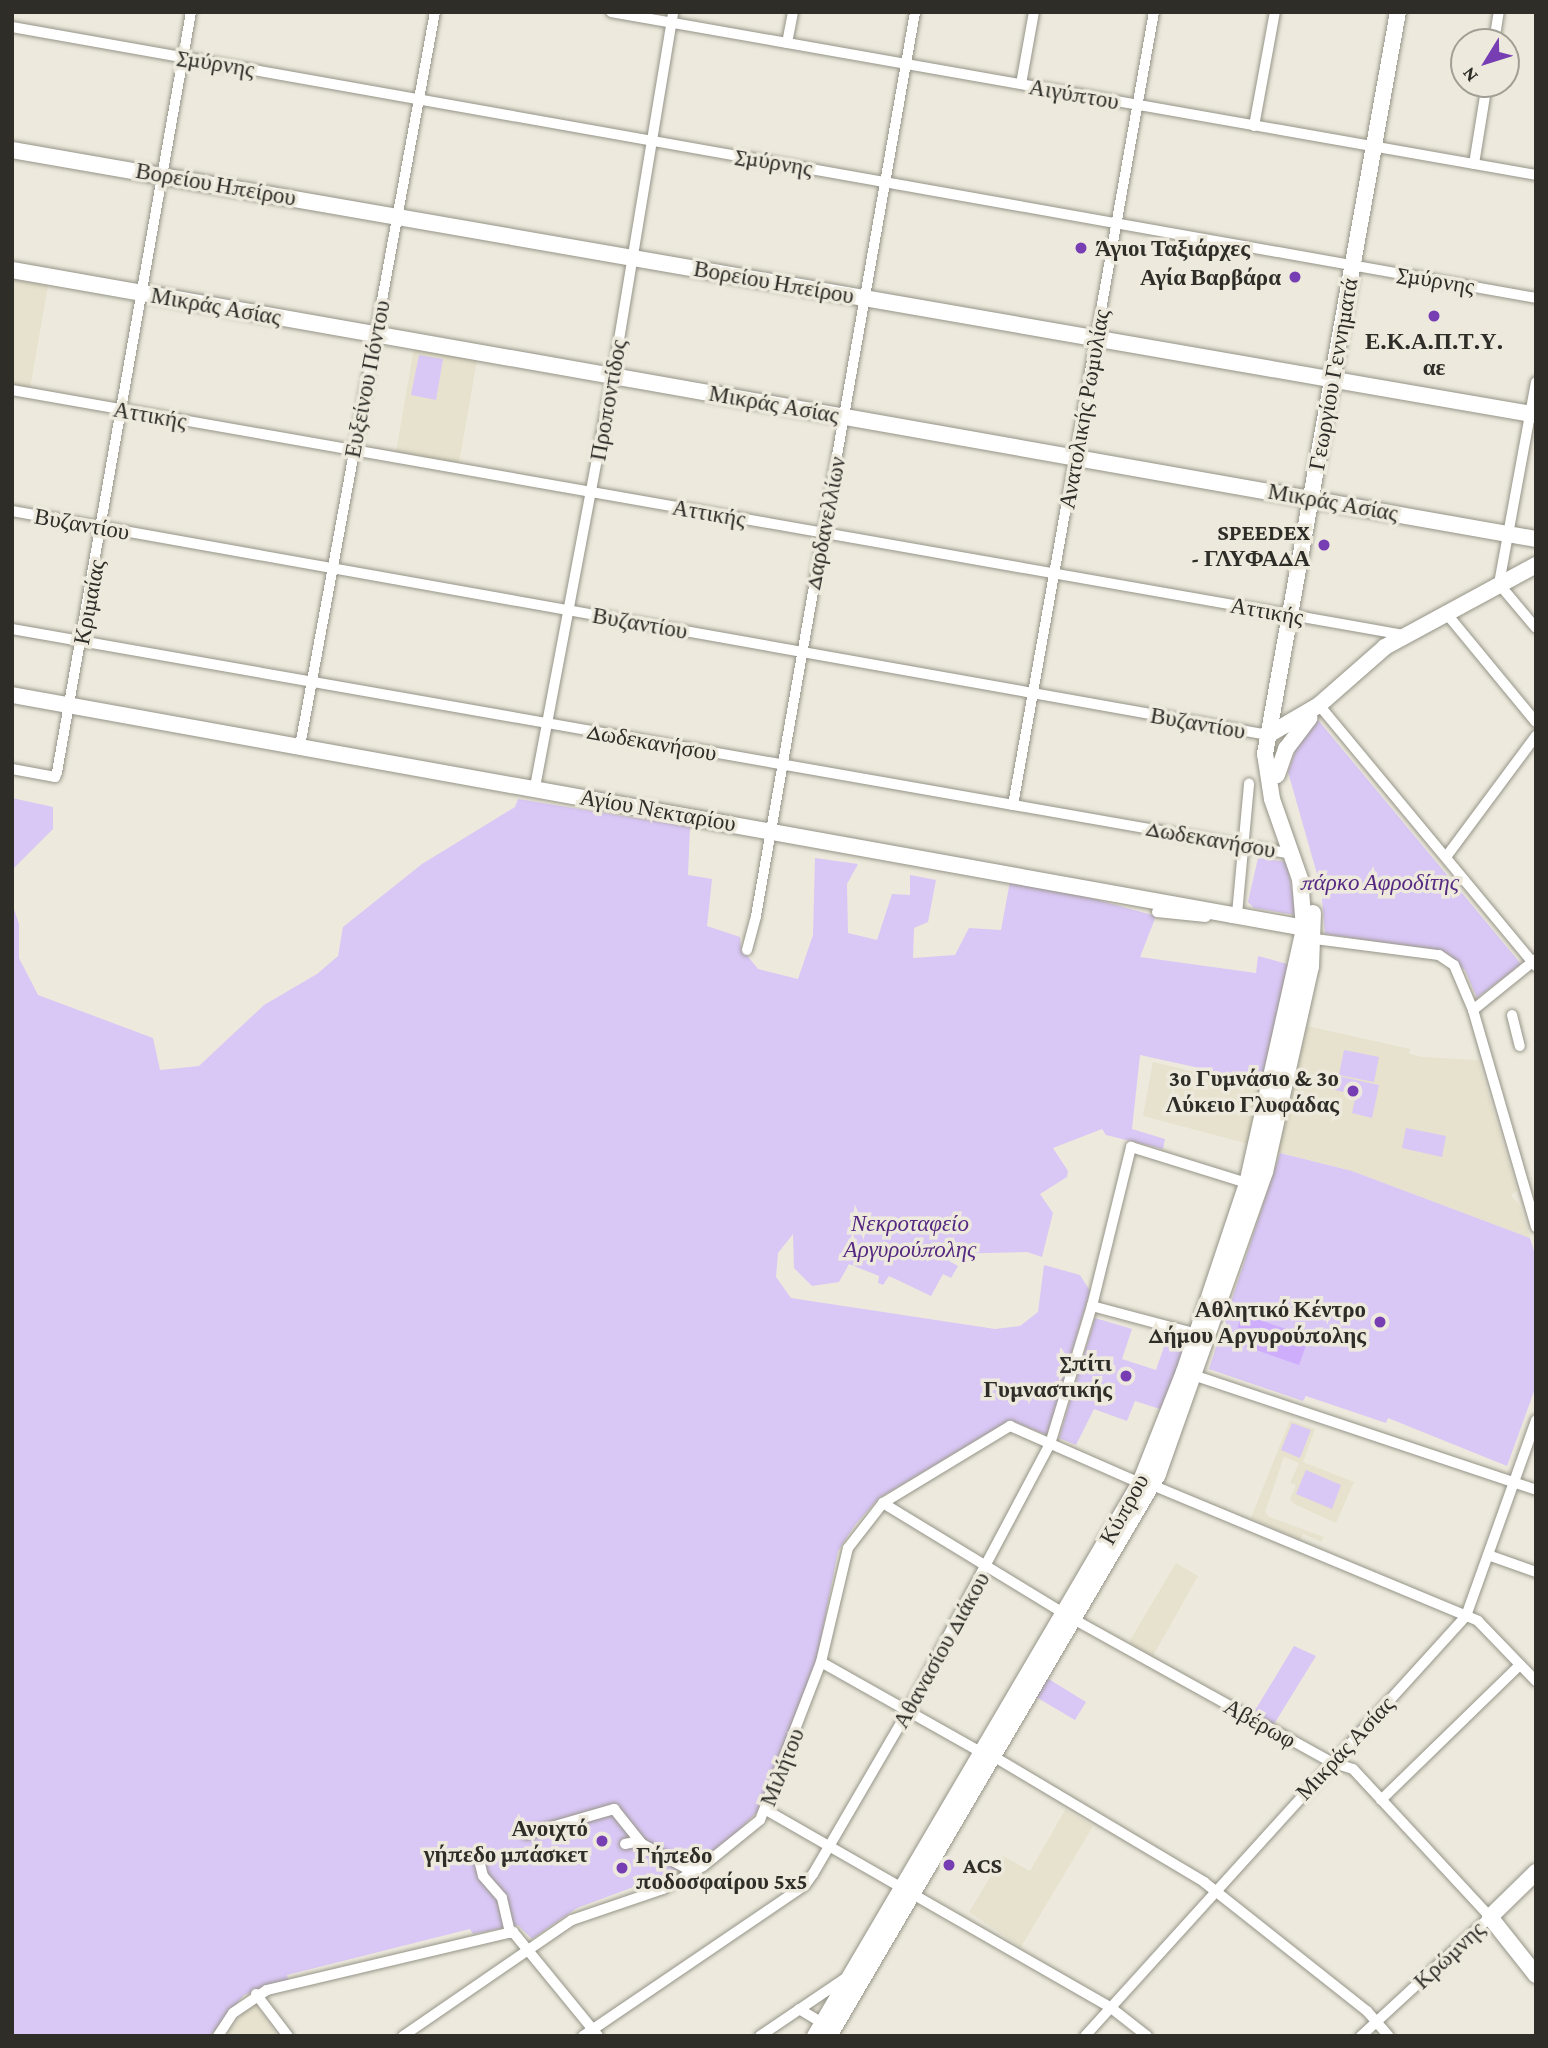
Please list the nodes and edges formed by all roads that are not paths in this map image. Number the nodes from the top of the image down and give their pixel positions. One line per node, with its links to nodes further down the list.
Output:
1 (191, 12): 13 (street, Κριμαίας)
2 (435, 12): 17 (street, Ευξείνου Πόντου)
3 (611, 12): 10 (street, Αιγύπτου)
4 (793, 12): 12 (street)
5 (915, 12): 14 (street, Δαρδανελλίων)
6 (1034, 12): 15 (street)
7 (1154, 12): 18 (street, Ανατολικής Ρωμυλίας)
8 (1275, 12): 19 (street)
9 (1398, 12): 21 (street, Γεωργίου Γεννηματά)
10 (673, 18): 12 (street, Αιγύπτου); 20 (street, Προποντίδος)
11 (12, 27): 13 (street, Σμύρνης)
12 (787, 43): 14 (street, Αιγύπτου)
13 (182, 57): 17 (street, Σμύρνης); 24 (street, Κριμαίας)
14 (906, 64): 15 (street, Αιγύπτου); 26 (street, Δαρδανελλίων)
15 (1021, 85): 18 (street, Αιγύπτου)
16 (1485, 98): 23 (street)
17 (419, 99): 20 (street, Σμύρνης); 27 (street, Ευξείνου Πόντου)
18 (1138, 105): 19 (street, Αιγύπτου); 28 (street, Ανατολικής Ρωμυλίας)
19 (1254, 125): 21 (street, Αιγύπτου)
20 (651, 140): 26 (street, Σμύρνης); 29 (street, Προποντίδος)
21 (1374, 147): 23 (street, Αιγύπτου); 30 (street, Γεωργίου Γεννηματά)
22 (12, 150): 24 (street, Βορείου Ηπείρου)
23 (1474, 164): 25 (street, Αιγύπτου)
24 (163, 174): 27 (street, Βορείου Ηπείρου); 32 (street, Κριμαίας)
25 (1536, 175)
26 (884, 181): 28 (street, Σμύρνης); 33 (street, Δαρδανελλίων)
27 (398, 216): 29 (street, Βορείου Ηπείρου); 35 (street, Ευξείνου Πόντου)
28 (1117, 223): 30 (street, Σμύρνης); 36 (street, Ανατολικής Ρωμυλίας)
29 (632, 257): 33 (street, Βορείου Ηπείρου); 37 (street, Προποντίδος)
30 (1352, 264): 34 (street, Σμύρνης); 38 (street, Γεωργίου Γεννηματά)
31 (12, 270): 32 (street, Μικράς Ασίας)
32 (142, 293): 35 (street, Μικράς Ασίας); 41 (street, Κριμαίας)
33 (864, 298): 36 (street, Βορείου Ηπείρου); 43 (street, Δαρδανελλίων)
34 (1536, 298)
35 (375, 334): 37 (street, Μικράς Ασίας); 44 (street, Ευξείνου Πόντου)
36 (1096, 338): 38 (street, Βορείου Ηπείρου); 45 (street, Ανατολικής Ρωμυλίας)
37 (613, 376): 43 (street, Μικράς Ασίας); 46 (street, Προποντίδος)
38 (1332, 380): 42 (street, Βορείου Ηπείρου); 47 (street, Γεωργίου Γεννηματά)
39 (1536, 382): 42 (street)
40 (12, 390): 41 (street, Αττικής)
41 (122, 410): 44 (street, Αττικής); 49 (street, Κριμαίας)
42 (1533, 415): 51 (street)
43 (845, 416): 45 (street, Μικράς Ασίας); 50 (street, Δαρδανελλίων)
44 (354, 450): 46 (street, Αττικής); 54 (street, Ευξείνου Πόντου)
45 (1075, 456): 47 (street, Μικράς Ασίας); 55 (street, Ανατολικής Ρωμυλίας)
46 (591, 492): 50 (street, Αττικής); 57 (street, Προποντίδος)
47 (1311, 498): 51 (street, Μικράς Ασίας); 59 (street, Γεωργίου Γεννηματά)
48 (12, 511): 49 (street, Βυζαντίου)
49 (104, 527): 54 (street, Βυζαντίου); 63 (street, Κριμαίας)
50 (824, 533): 55 (street, Αττικής); 64 (street, Δαρδανελλίων)
51 (1508, 534): 52 (street, Μικράς Ασίας); 56 (street)
52 (1536, 539)
53 (1536, 565): 56 (street)
54 (335, 569): 57 (street, Βυζαντίου); 65 (street, Ευξείνου Πόντου)
55 (1054, 574): 59 (street, Αττικής); 66 (street, Ανατολικής Ρωμυλίας)
56 (1499, 584): 58 (street); 60 (street)
57 (569, 610): 64 (street, Βυζαντίου); 71 (street, Προποντίδος)
58 (1446, 613): 62 (street); 70 (street)
59 (1290, 615): 62 (street, Αττικής); 72 (street, Γεωργίου Γεννηματά)
60 (1536, 628)
61 (12, 629): 63 (street, Δωδεκανήσου)
62 (1405, 635): 68 (street)
63 (82, 642): 65 (street, Δωδεκανήσου); 69 (street, Κριμαίας)
64 (800, 652): 66 (street, Βυζαντίου); 75 (street, Δαρδανελλίων)
65 (312, 682): 71 (street, Δωδεκανήσου); 74 (street, Ευξείνου Πόντου)
66 (1033, 693): 72 (street, Βυζαντίου); 80 (street, Ανατολικής Ρωμυλίας)
67 (12, 695): 69 (street, Αγίου Νεκταρίου)
68 (1319, 705): 72 (street); 77 (street); 84 (street)
69 (70, 706): 74 (street, Αγίου Νεκταρίου); 76 (street, Κριμαίας)
70 (1536, 722)
71 (548, 723): 75 (street, Δωδεκανήσου); 79 (street, Προποντίδος)
72 (1268, 735): 77 (street, Γεωργίου Γεννηματά); 83 (street, Γεωργίου Γεννηματά)
73 (1536, 736): 84 (street)
74 (300, 746): 79 (street, Αγίου Νεκταρίου)
75 (781, 764): 80 (street, Δωδεκανήσου); 81 (street, Δαρδανελλίων)
76 (12, 769)
77 (1278, 775): 87 (street, Γεωργίου Γεννηματά)
78 (1249, 784): 82 (street)
79 (536, 787): 81 (street, Αγίου Νεκταρίου)
80 (1013, 805): 82 (street, Δωδεκανήσου)
81 (770, 830): 86 (street, Αγίου Νεκταρίου); 88 (street, Δαρδανελλίων)
82 (1242, 845): 83 (street, Δωδεκανήσου); 86 (street)
83 (1292, 854): 87 (street, Γεωργίου Γεννηματά)
84 (1446, 857): 89 (street)
85 (1157, 912): 86 (street)
86 (1237, 914): 87 (street, Αγίου Νεκταρίου)
87 (1310, 933): 90 (street, Αγίου Νεκταρίου); 93 (street, Κύπρου)
88 (747, 950)
89 (1535, 962): 90 (street)
90 (1473, 1010): 94 (street)
91 (1512, 1015): 92 (street)
92 (1520, 1046)
93 (1253, 1185): 95 (street, Αθανασίου Διάκου); 96 (street, Κύπρου); 97 (street, Κύπρου)
94 (1536, 1227)
95 (1092, 1306): 96 (street); 99 (street, Αθανασίου Διάκου)
96 (1197, 1334): 97 (street, Κύπρου)
97 (1190, 1374): 100 (street); 101 (street, Κύπρου)
98 (1536, 1420): 100 (street, Μικράς Ασίας)
99 (1050, 1444): 101 (street); 103 (street, Μιλήτου); 105 (street, Αθανασίου Διάκου)
100 (1514, 1482): 102 (street); 104 (street, Μικράς Ασίας)
101 (1146, 1484): 107 (street); 108 (street, Κύπρου)
102 (1536, 1490)
103 (883, 1503): 105 (street, Αβέρωφ); 109 (street, Μιλήτου)
104 (1488, 1555): 106 (street); 107 (street, Μικράς Ασίας)
105 (987, 1567): 108 (street, Αβέρωφ); 112 (street, Αθανασίου Διάκου)
106 (1536, 1572)
107 (1465, 1616): 110 (street); 114 (street, Μικράς Ασίας)
108 (1069, 1617): 113 (street, Κύπρου); 114 (street, Αβέρωφ)
109 (821, 1662): 112 (street); 116 (street, Μιλήτου)
110 (1520, 1665): 111 (street); 115 (street)
111 (1536, 1681)
112 (909, 1709): 113 (street); 120 (street, Αθανασίου Διάκου)
113 (987, 1754): 124 (street, Κύπρου); 125 (street)
114 (1331, 1762): 115 (street, Αβέρωφ); 125 (street, Μικράς Ασίας)
115 (1381, 1800): 126 (street, Αβέρωφ)
116 (766, 1810): 120 (street); 122 (street, Μιλήτου)
117 (527, 1834): 118 (street)
118 (639, 1840): 119 (street); 122 (street)
119 (625, 1844)
120 (828, 1845): 124 (street); 136 (street, Αθανασίου Διάκου)
121 (480, 1864): 127 (street)
122 (693, 1872): 128 (street, Μιλήτου)
123 (1536, 1872): 126 (street, Κρώμνης)
124 (906, 1892): 129 (street, Κύπρου); 132 (street); 135 (street, Κύπρου)
125 (1216, 1893): 132 (street, Μικράς Ασίας); 134 (street)
126 (1490, 1917): 130 (street, Αβέρωφ); 134 (street, Κρώμνης)
127 (510, 1933): 128 (street); 131 (street)
128 (529, 1949): 136 (street); 139 (street, Μιλήτου)
129 (851, 1974): 133 (street); 135 (street, Κύπρου)
130 (1536, 1975)
131 (257, 1994): 137 (street); 138 (street)
132 (1110, 2007): 141 (street, Μικράς Ασίας); 142 (street)
133 (799, 2009): 135 (street); 140 (street)
134 (1377, 2021): 143 (street, Κρώμνης); 144 (street)
135 (829, 2032)
136 (591, 2034)
137 (218, 2036)
138 (288, 2036)
139 (403, 2036)
140 (760, 2036)
141 (1085, 2036)
142 (1147, 2036)
143 (1361, 2036)
144 (1389, 2036)

